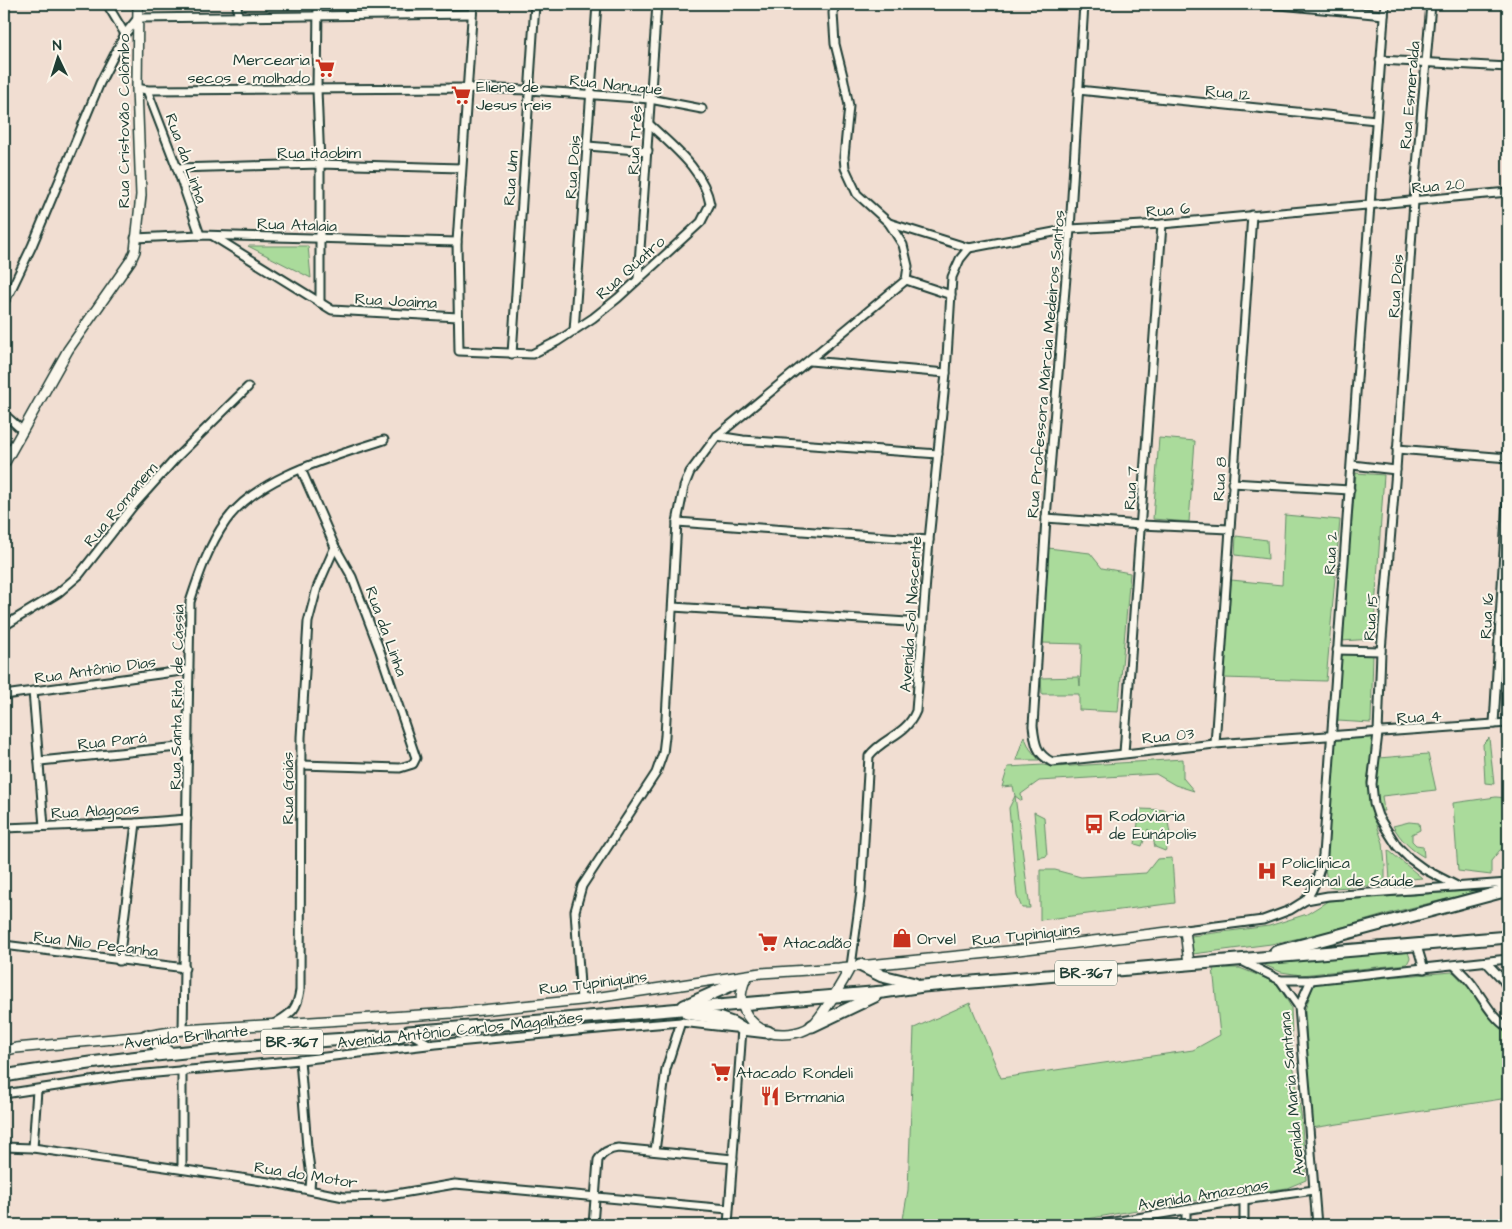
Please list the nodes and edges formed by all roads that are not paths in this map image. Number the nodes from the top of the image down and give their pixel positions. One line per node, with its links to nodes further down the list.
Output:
1 (107, 4): 19 (street)
2 (138, 4): 18 (street, Rua Cristovão Colômbo)
3 (238, 4): 17 (street)
4 (318, 4): 16 (street)
5 (473, 4): 14 (street)
6 (536, 4): 27 (street, Rua Um)
7 (597, 4): 29 (street, Rua Dois)
8 (657, 4): 30 (street, Rua Três)
9 (835, 4): 44 (street)
10 (1084, 4): 28 (street, Rua Professora Márcia Medeiros Santos)
11 (1270, 4): 15 (street)
12 (1385, 4): 15 (street, Rua 2)
13 (1431, 4): 21 (street, Rua Esmeralda)
14 (472, 14): 16 (street); 24 (street)
15 (1384, 15): 20 (street, Rua 2)
16 (317, 16): 17 (street); 26 (street)
17 (238, 17): 18 (street)
18 (138, 18): 19 (street); 23 (street, Rua Cristovão Colômbo)
19 (125, 34): 56 (street)
20 (1380, 60): 21 (street); 32 (street, Rua 2)
21 (1426, 63): 22 (street); 39 (street, Rua Esmeralda)
22 (1508, 67)
23 (137, 88): 25 (street, Rua Nanuque); 49 (street, Rua Cristovão Colômbo)
24 (467, 88): 26 (street, Rua Nanuque); 27 (street, Rua Nanuque); 38 (street)
25 (147, 90): 26 (street, Rua Nanuque); 37 (street, Rua da Linha)
26 (317, 90): 36 (street)
27 (529, 90): 29 (street, Rua Nanuque); 60 (street, Rua Um)
28 (1078, 90): 32 (street, Rua 12); 46 (street, Rua Professora Márcia Medeiros Santos)
29 (591, 94): 30 (street, Rua Nanuque); 34 (street, Rua Dois)
30 (650, 99): 31 (street, Rua Nanuque); 33 (street, Rua Três)
31 (702, 109)
32 (1376, 120): 42 (street, Rua 2)
33 (649, 124): 35 (street, Rua Três); 53 (street, Rua Quatro)
34 (588, 146): 35 (street); 59 (street, Rua Dois)
35 (648, 150): 53 (street, Rua Três)
36 (320, 164): 37 (street, Rua itaobim); 38 (street, Rua itaobim); 50 (street)
37 (177, 168): 47 (street, Rua da Linha)
38 (461, 168): 51 (street)
39 (1415, 189): 41 (street, Rua Dois)
40 (1508, 192): 41 (street, Rua 20)
41 (1414, 201): 42 (street, Rua 20); 63 (street, Rua Dois)
42 (1370, 204): 43 (street, Rua 6); 73 (street, Rua 2)
43 (1252, 215): 45 (street, Rua 6); 77 (street, Rua 8)
44 (890, 223): 52 (street); 54 (street)
45 (1162, 224): 46 (street, Rua 6); 81 (street, Rua 7)
46 (1070, 229): 52 (street, Rua 6); 79 (street, Rua Professora Márcia Medeiros Santos)
47 (200, 235): 48 (street, Rua Atalaia); 49 (street, Rua Atalaia)
48 (212, 235): 50 (street, Rua Atalaia); 57 (street)
49 (136, 238): 66 (street, Rua Cristovão Colômbo)
50 (321, 238): 51 (street, Rua Atalaia); 57 (street)
51 (457, 242): 58 (street)
52 (969, 248): 55 (street, Avenida Sol Nascente)
53 (638, 278): 59 (street, Rua Quatro)
54 (906, 280): 55 (street); 61 (street)
55 (951, 295): 62 (street, Avenida Sol Nascente)
56 (4, 302)
57 (320, 303): 58 (street, Rua Joaima)
58 (458, 317): 60 (street, Rua Quatro)
59 (574, 331): 60 (street, Rua Quatro)
60 (512, 354)
61 (810, 361): 62 (street); 67 (street)
62 (946, 373): 70 (street, Avenida Sol Nascente)
63 (1402, 385): 69 (street, Rua 15)
64 (248, 387): 87 (street, Rua Romanem)
65 (4, 414): 66 (street)
66 (23, 431): 72 (street, Rua Cristovão Colômbo)
67 (717, 436): 70 (street); 80 (street)
68 (384, 440): 74 (street, Rua Santa Rita de Cássia)
69 (1397, 449): 71 (street); 75 (street, Rua 15)
70 (938, 454): 83 (street, Avenida Sol Nascente)
71 (1508, 458)
72 (4, 464)
73 (1352, 464): 75 (street); 78 (street, Rua 2)
74 (301, 469): 84 (street, Rua da Linha); 90 (street, Rua Santa Rita de Cássia)
75 (1396, 470): 89 (street, Rua 15)
76 (1508, 480): 94 (street, Rua 16)
77 (1232, 483): 78 (street); 82 (street, Rua 8)
78 (1350, 490): 88 (street, Rua 2)
79 (1046, 518): 81 (street); 95 (street, Rua Professora Márcia Medeiros Santos)
80 (677, 522): 83 (street); 85 (street)
81 (1141, 525): 82 (street); 100 (street, Rua 7)
82 (1229, 528): 98 (street, Rua 8)
83 (929, 540): 86 (street, Avenida Sol Nascente)
84 (336, 547): 102 (street, Rua Goiás); 102 (street, Rua da Linha)
85 (673, 607): 86 (street); 131 (street)
86 (923, 623): 120 (street, Avenida Sol Nascente)
87 (4, 626)
88 (1337, 650): 89 (street); 97 (street, Rua 2)
89 (1381, 651): 96 (street, Rua 15)
90 (189, 670): 91 (street, Rua Antônio Dias); 99 (street, Rua Santa Rita de Cássia)
91 (33, 691): 92 (street, Rua Antônio Dias); 101 (street)
92 (4, 695)
93 (1508, 723): 94 (street, Rua 4)
94 (1494, 724): 96 (street, Rua 4)
95 (1033, 726): 100 (street, Rua 03)
96 (1378, 733): 97 (street, Rua 4); 108 (street, Rua 15)
97 (1332, 736): 98 (street, Rua 03); 110 (street, Rua 2)
98 (1215, 744): 100 (street, Rua 03)
99 (188, 746): 101 (street, Rua Pará); 103 (street, Rua Santa Rita de Cássia)
100 (1124, 753)
101 (40, 761): 105 (street)
102 (301, 765): 136 (street, Rua Goiás)
103 (187, 819): 104 (street, Rua Alagoas); 122 (street, Rua Santa Rita de Cássia)
104 (136, 823): 105 (street, Rua Alagoas); 117 (street)
105 (44, 826): 106 (street, Rua Alagoas)
106 (4, 828)
107 (1508, 883): 108 (street)
108 (1457, 886): 110 (street)
109 (1508, 890): 115 (main road, BR-367)
110 (1306, 900): 111 (street)
111 (1185, 930): 119 (street); 120 (street, Rua Tupiniquins)
112 (1508, 937): 114 (main road, BR-367)
113 (4, 945): 117 (street, Rua Nilo Peçanha)
114 (1417, 946): 115 (main road, BR-367); 123 (street)
115 (1244, 959): 119 (main road, BR-367); 125 (street, Avenida Maria Santana)
116 (1508, 959): 118 (street)
117 (119, 960): 122 (street, Rua Nilo Peçanha)
118 (1486, 962): 121 (street); 128 (street)
119 (1189, 964): 127 (main road, BR-367)
120 (855, 966): 124 (street, Rua Tupiniquins); 127 (main road); 130 (street)
121 (1455, 966): 123 (street); 138 (street)
122 (185, 968): 139 (street, Rua Santa Rita de Cássia)
123 (1424, 969): 126 (street)
124 (748, 977): 131 (street, Rua Tupiniquins); 132 (street); 134 (main road)
125 (1280, 980): 126 (street); 133 (street, Avenida Maria Santana)
126 (1311, 980): 133 (street)
127 (923, 986): 129 (main road, BR-367)
128 (1508, 989)
129 (883, 992): 130 (main road, BR-367); 137 (main road)
130 (832, 997): 132 (main road, BR-367); 137 (street)
131 (581, 1000): 136 (street, Rua Tupiniquins)
132 (741, 1003): 134 (main road, BR-367); 142 (street)
133 (1299, 1007): 160 (street, Avenida Maria Santana)
134 (673, 1010): 140 (main road); 141 (main road, Avenida Brilhante / BR-367)
135 (681, 1022): 140 (street, Avenida Antônio Carlos Magalhães); 144 (street, Avenida Antônio Carlos Magalhães); 156 (street)
136 (274, 1024): 139 (street, Rua Tupiniquins)
137 (812, 1026): 142 (street)
138 (1508, 1028)
139 (183, 1030): 143 (street, Rua Tupiniquins)
140 (741, 1030): 142 (main road); 157 (street)
141 (408, 1032): 144 (street); 148 (main road, Avenida Brilhante / BR-367)
142 (768, 1032)
143 (146, 1036): 146 (street, Rua Tupiniquins); 148 (main road)
144 (436, 1044): 149 (street, Avenida Antônio Carlos Magalhães)
145 (4, 1046): 146 (street, Rua Tupiniquins)
146 (16, 1048): 147 (street)
147 (4, 1051)
148 (169, 1053): 151 (main road, Avenida Brilhante / BR-367)
149 (300, 1060): 150 (street, Avenida Antônio Carlos Magalhães); 159 (street)
150 (182, 1070): 152 (street, Avenida Antônio Carlos Magalhães); 158 (street)
151 (4, 1076)
152 (37, 1090): 153 (street, Avenida Antônio Carlos Magalhães); 155 (street)
153 (4, 1094)
154 (4, 1147): 155 (street, Rua do Motor)
155 (33, 1148): 158 (street, Rua do Motor)
156 (655, 1151): 157 (street); 161 (street)
157 (733, 1159): 163 (street)
158 (182, 1169): 159 (street, Rua do Motor)
159 (310, 1189): 161 (street, Rua do Motor)
160 (1314, 1190): 162 (street, Avenida Amazonas); 171 (street, Avenida Maria Santana)
161 (594, 1196): 163 (street, Rua do Motor); 166 (street)
162 (1244, 1200): 164 (street, Avenida Amazonas); 170 (street)
163 (728, 1209): 167 (street)
164 (1186, 1210): 165 (street, Avenida Amazonas); 169 (street)
165 (1128, 1222): 168 (street, Avenida Amazonas)
166 (593, 1225)
167 (728, 1225)
168 (1096, 1225)
169 (1186, 1225)
170 (1244, 1225)
171 (1317, 1225)

